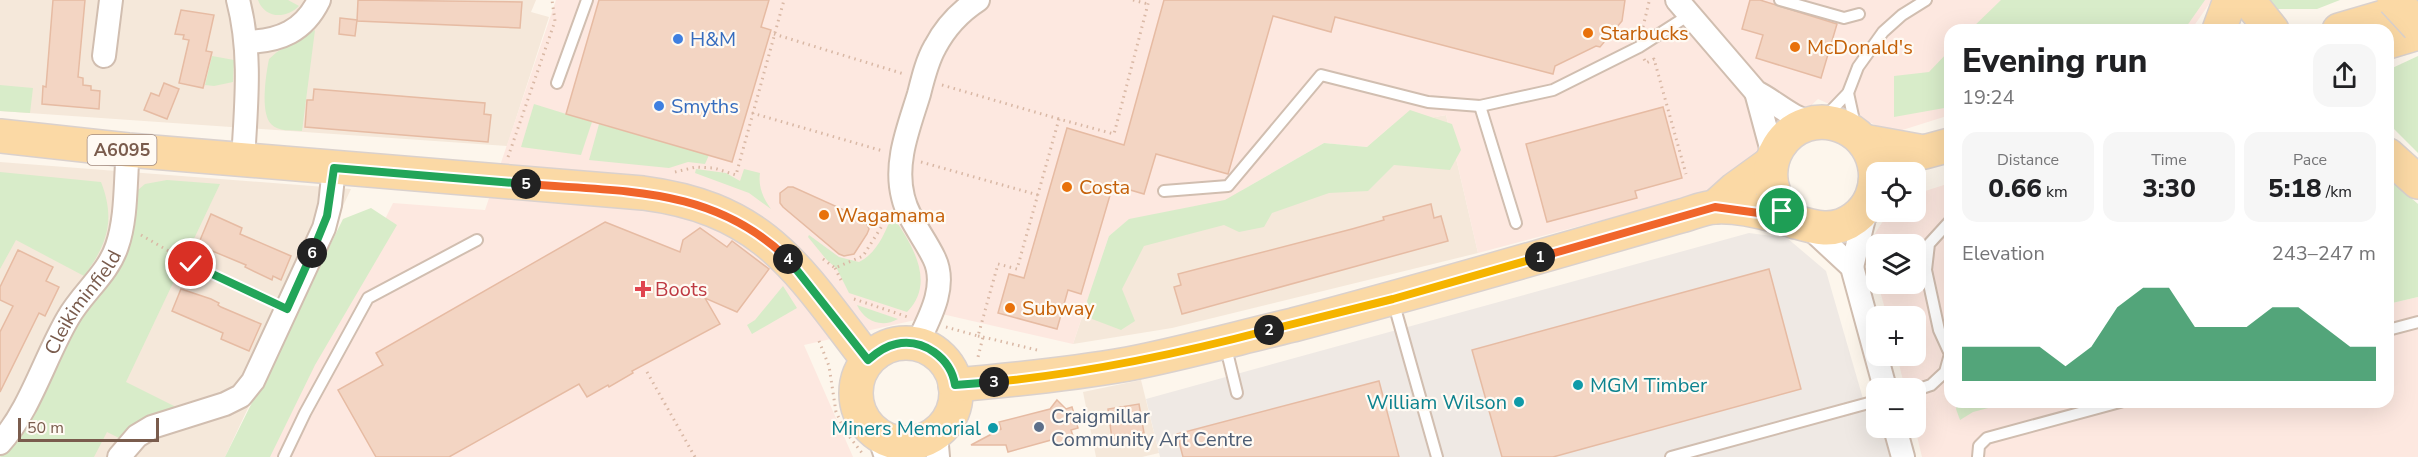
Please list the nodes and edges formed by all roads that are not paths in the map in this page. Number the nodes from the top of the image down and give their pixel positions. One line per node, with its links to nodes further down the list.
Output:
1 (111, 0): 21 (street)
2 (238, 0): 20 (street)
3 (319, 0): 20 (street)
4 (587, 0): 22 (lane)
5 (978, 0): 50 (street)
6 (1780, 0): 13 (lane)
7 (1926, 0): 24 (lane)
8 (2230, 0): 14 (main road)
9 (2248, 0): 15 (main road)
10 (2394, 0): 17 (main road, bridge)
11 (1683, 7): 23 (street); 25 (lane)
12 (2418, 7): 16 (main road)
13 (1859, 14)
14 (2221, 24)
15 (2267, 24)
16 (2360, 24)
17 (2418, 26)
18 (2418, 33): 19 (main road)
19 (2394, 40)
20 (247, 42): 32 (street)
21 (104, 56)
22 (557, 83)
23 (1756, 92): 26 (street); 31 (street)
24 (1848, 93): 26 (lane); 28 (lane)
25 (1480, 106): 38 (lane); 42 (lane)
26 (1816, 123): 28 (main road); 31 (main road)
27 (0, 136): 30 (main road, A6095)
28 (1860, 138): 29 (main road); 34 (main road)
29 (1937, 148): 35 (main road)
30 (128, 150): 32 (main road, A6095); 62 (street, Cleikiminfield)
31 (1772, 159): 40 (main road); 43 (main road)
32 (243, 160): 36 (main road, A6095)
33 (2394, 160): 37 (main road)
34 (1874, 162)
35 (1915, 162)
36 (334, 168): 53 (main road, A6095); 65 (street)
37 (2418, 182)
38 (1164, 191)
39 (1866, 205): 43 (main road)
40 (1715, 207): 43 (main road); 47 (main road)
41 (1866, 218): 46 (street)
42 (1516, 223)
43 (1803, 225): 46 (street)
44 (1944, 228): 51 (lane)
45 (477, 240): 66 (lane)
46 (1852, 267): 55 (street)
47 (1393, 299): 52 (main road); 67 (lane)
48 (2418, 322): 49 (lane)
49 (2394, 328)
50 (922, 333): 53 (main road); 56 (main road)
51 (1944, 341)
52 (1225, 342): 56 (main road); 58 (lane)
53 (868, 360): 64 (main road)
54 (1944, 373): 57 (lane)
55 (1882, 378)
56 (955, 385): 63 (main road)
57 (1926, 387)
58 (1237, 393)
59 (1866, 404): 68 (lane)
60 (2098, 408): 70 (lane)
61 (1897, 438): 69 (street)
62 (0, 442)
63 (937, 446): 64 (main road)
64 (877, 450)
65 (119, 457)
66 (285, 457)
67 (1437, 457)
68 (1671, 457)
69 (1902, 457)
70 (1978, 457)

